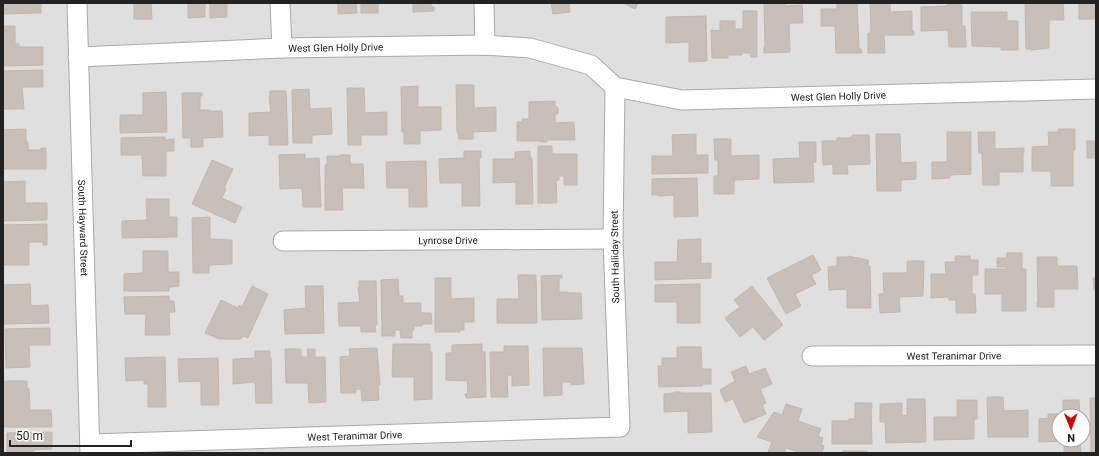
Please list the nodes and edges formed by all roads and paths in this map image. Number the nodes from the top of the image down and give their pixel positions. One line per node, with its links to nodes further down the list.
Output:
1 (77, 3): 6 (street, South Hayward Street)
2 (280, 3): 5 (street)
3 (484, 3): 4 (street)
4 (485, 45): 5 (street, West Glen Holly Drive); 7 (street, West Glen Holly Drive)
5 (282, 48): 6 (street, West Glen Holly Drive)
6 (78, 57): 14 (street, South Hayward Street)
7 (615, 86): 8 (street, West Glen Holly Drive); 9 (street, South Halliday Street)
8 (1096, 89)
9 (613, 239): 10 (street, Lynrose Drive); 13 (street, South Halliday Street)
10 (283, 241)
11 (1096, 355): 12 (street, West Teranimar Drive)
12 (812, 356)
13 (620, 428): 14 (street, West Teranimar Drive)
14 (90, 448)

